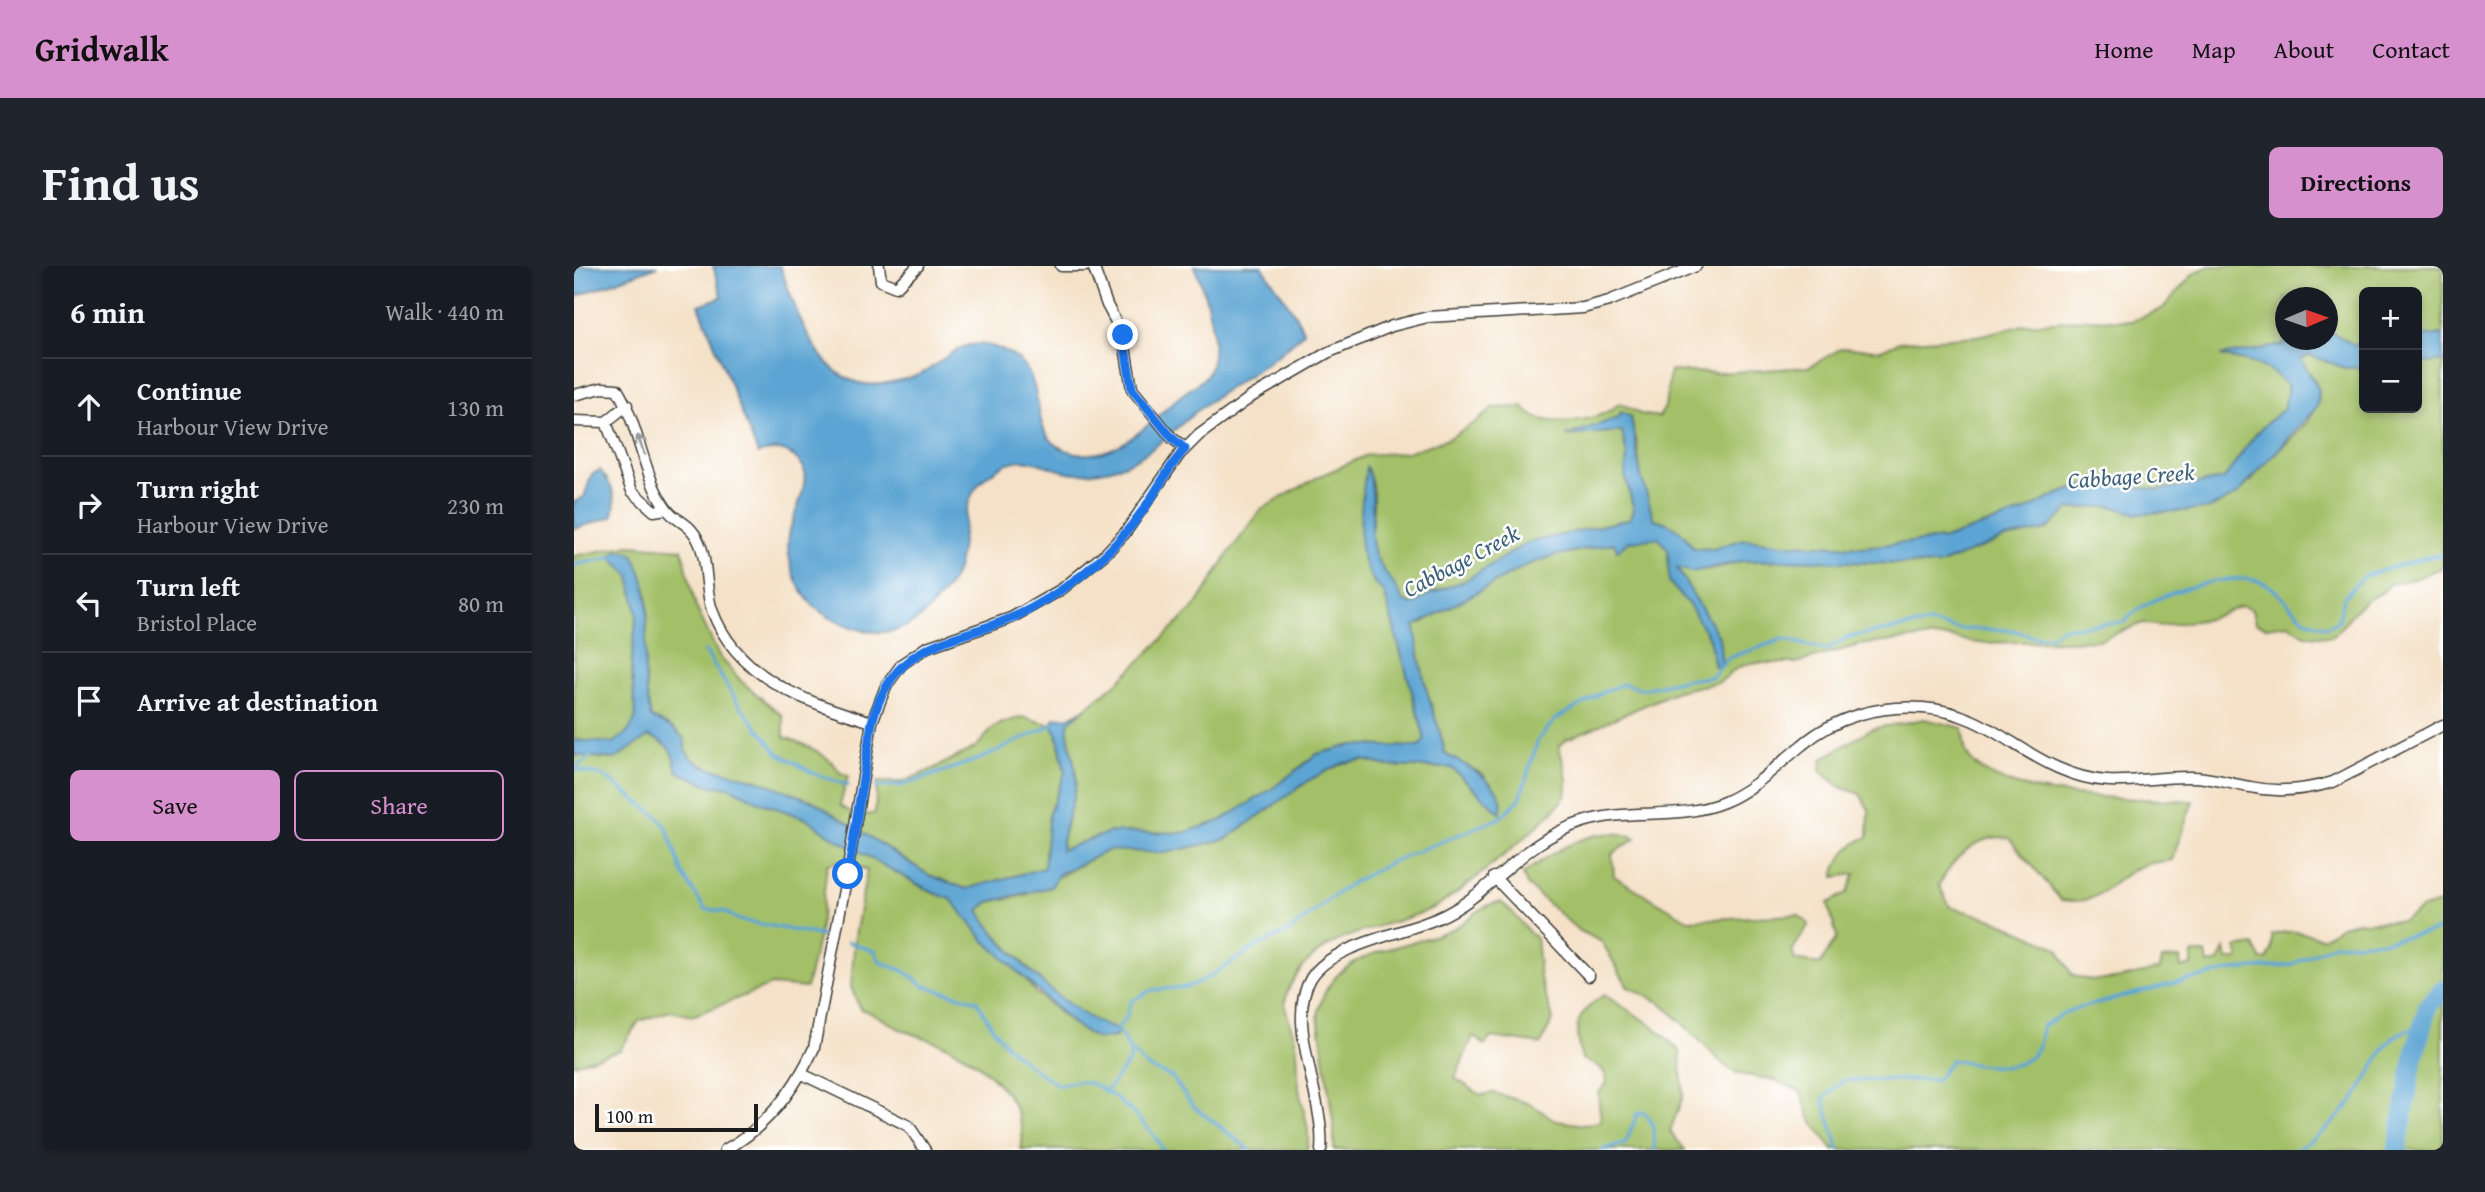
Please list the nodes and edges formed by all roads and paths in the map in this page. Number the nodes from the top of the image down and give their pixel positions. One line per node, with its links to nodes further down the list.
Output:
1 (879, 266): 2 (street)
2 (918, 266)
3 (1061, 266): 4 (street)
4 (1086, 266)
5 (1093, 266): 11 (street)
6 (1696, 266): 11 (street)
7 (574, 395): 8 (street)
8 (626, 405): 10 (street); 12 (street, one-way to 8)
9 (574, 421): 10 (street)
10 (606, 422): 12 (street)
11 (1185, 449): 13 (street)
12 (666, 509): 13 (street)
13 (872, 722): 17 (street)
14 (2443, 725): 15 (street)
15 (1494, 877): 16 (street); 20 (street)
16 (1588, 976)
17 (802, 1074): 18 (street); 19 (street)
18 (724, 1150)
19 (925, 1150)
20 (1321, 1150)

